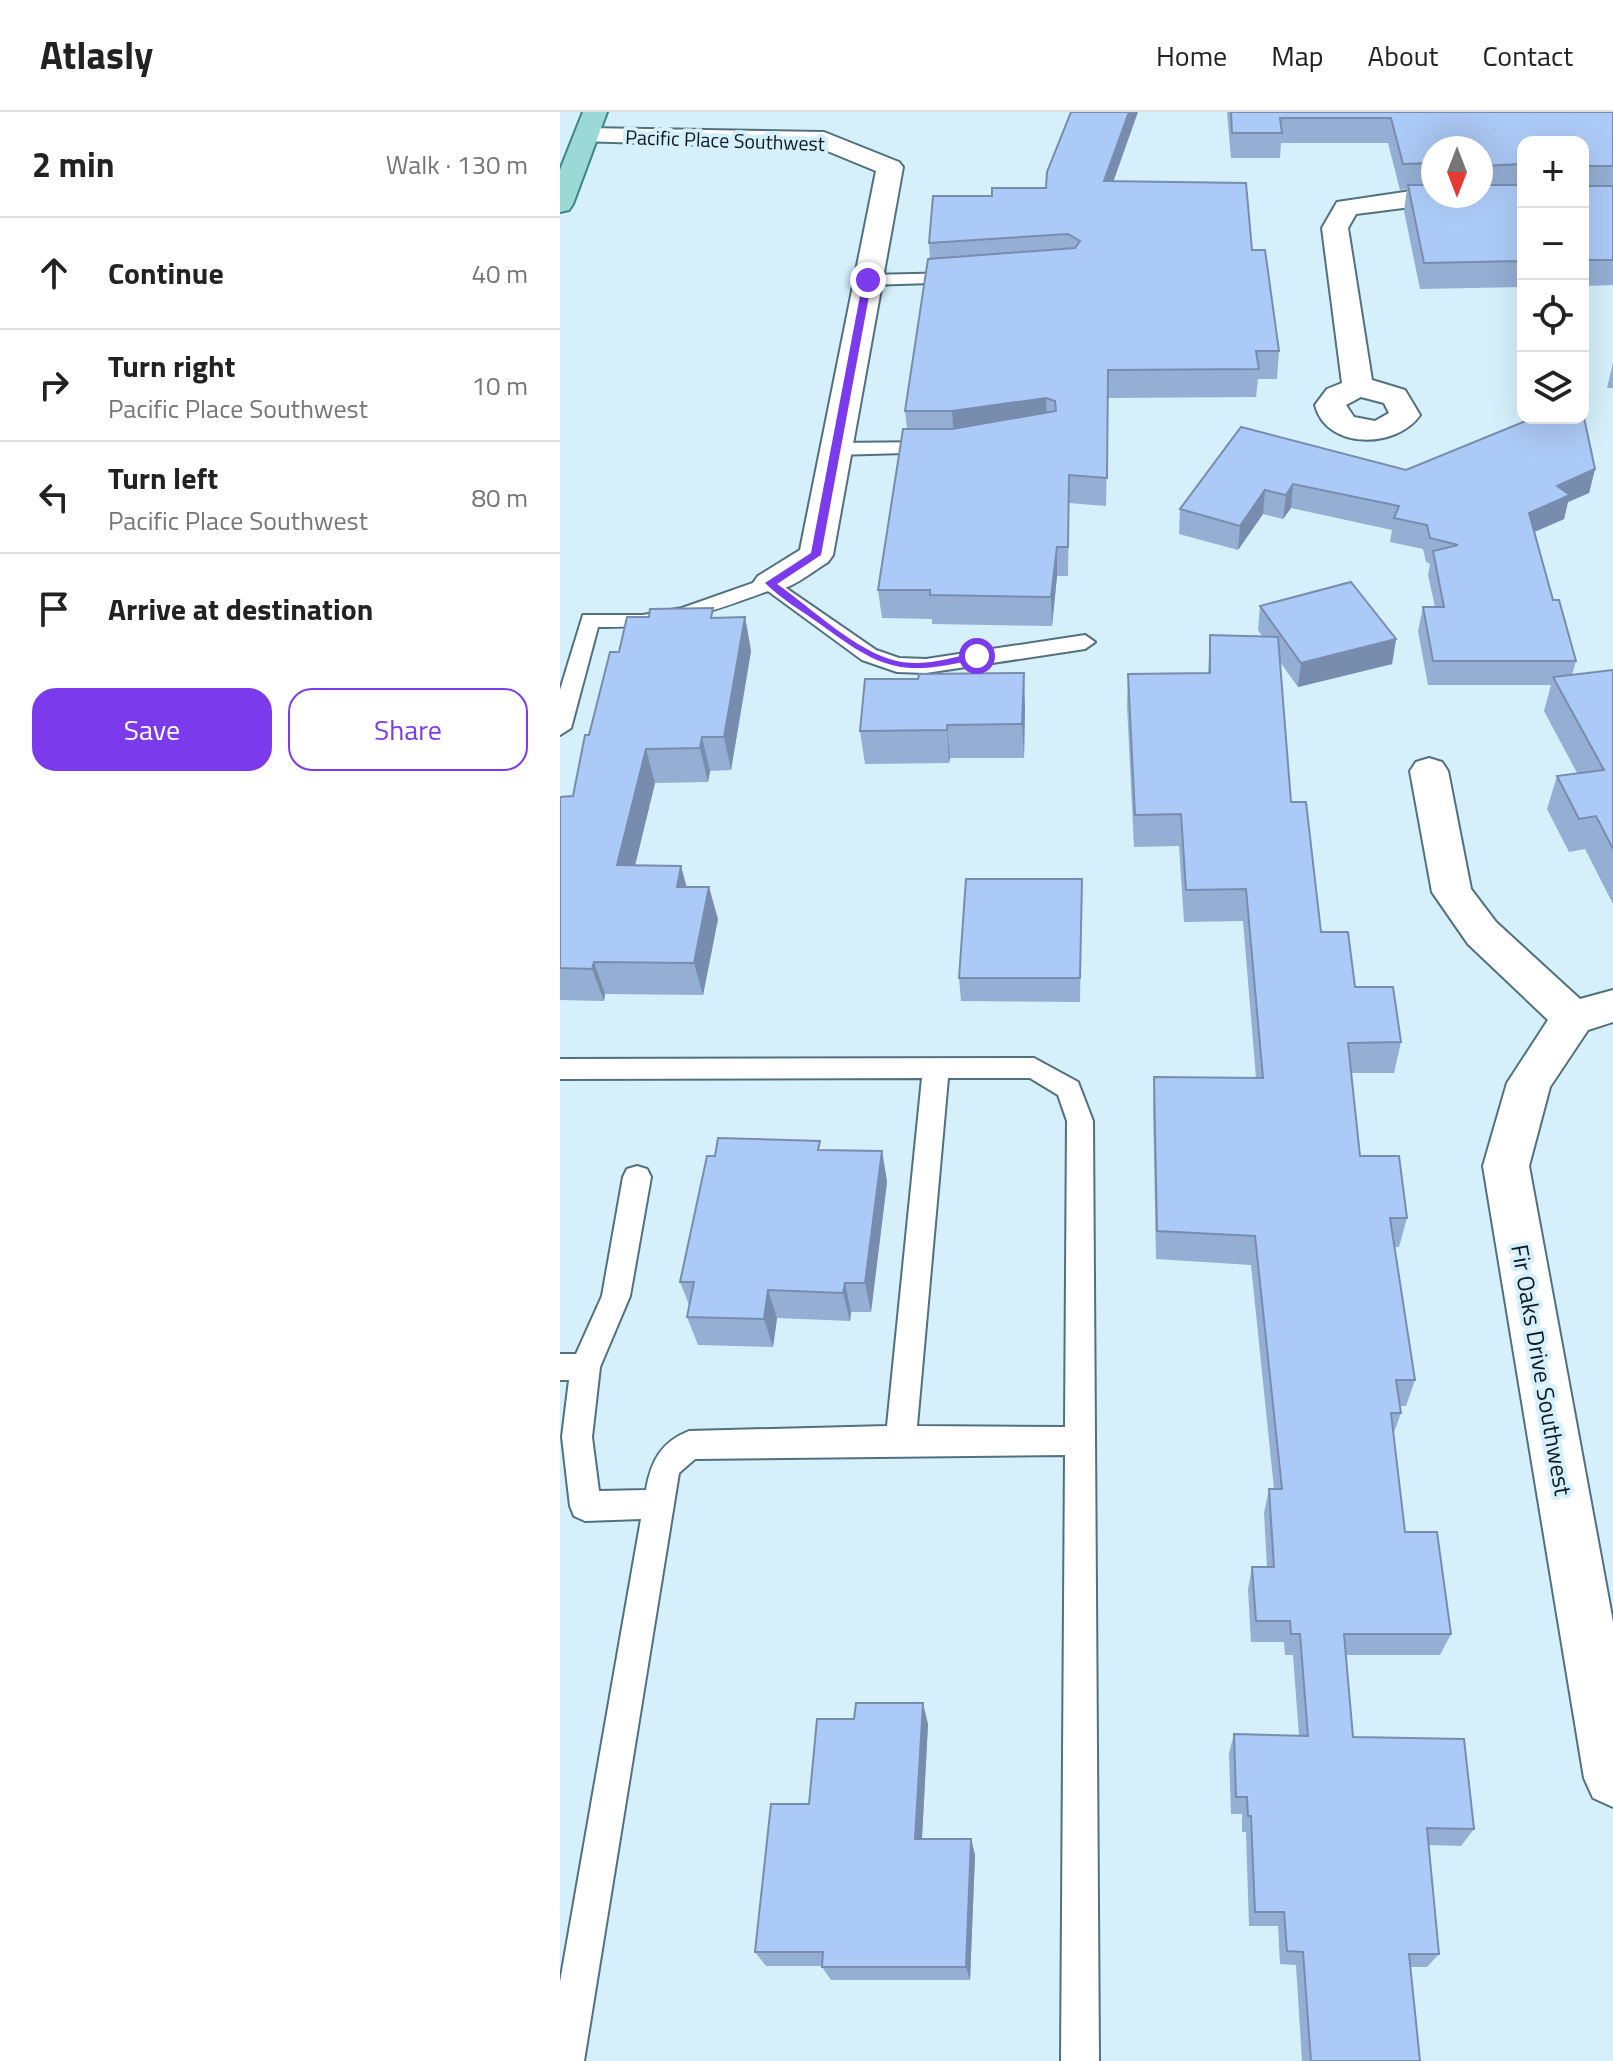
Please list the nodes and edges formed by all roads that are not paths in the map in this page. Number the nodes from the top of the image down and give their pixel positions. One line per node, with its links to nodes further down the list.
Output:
1 (591, 124): 3 (main road); 5 (street, Pacific Place Southwest)
2 (1517, 200): 6 (street)
3 (560, 204)
4 (980, 277): 5 (lane)
5 (868, 280): 8 (street, Pacific Place Southwest)
6 (1358, 388)
7 (954, 448): 8 (lane)
8 (835, 449): 9 (street, Pacific Place Southwest)
9 (770, 583): 10 (lane); 11 (lane)
10 (1085, 642)
11 (560, 728)
12 (1429, 771): 13 (street)
13 (1593, 1012): 21 (street, Fir Oaks Drive Southwest)
14 (936, 1068): 15 (lane); 18 (lane); 19 (lane)
15 (560, 1069)
16 (637, 1177): 17 (lane)
17 (573, 1367): 20 (lane)
18 (901, 1440): 19 (lane); 20 (lane)
19 (1080, 1441): 23 (lane)
20 (659, 1504): 22 (lane)
21 (1613, 1778)
22 (565, 2061)
23 (1080, 2061)

